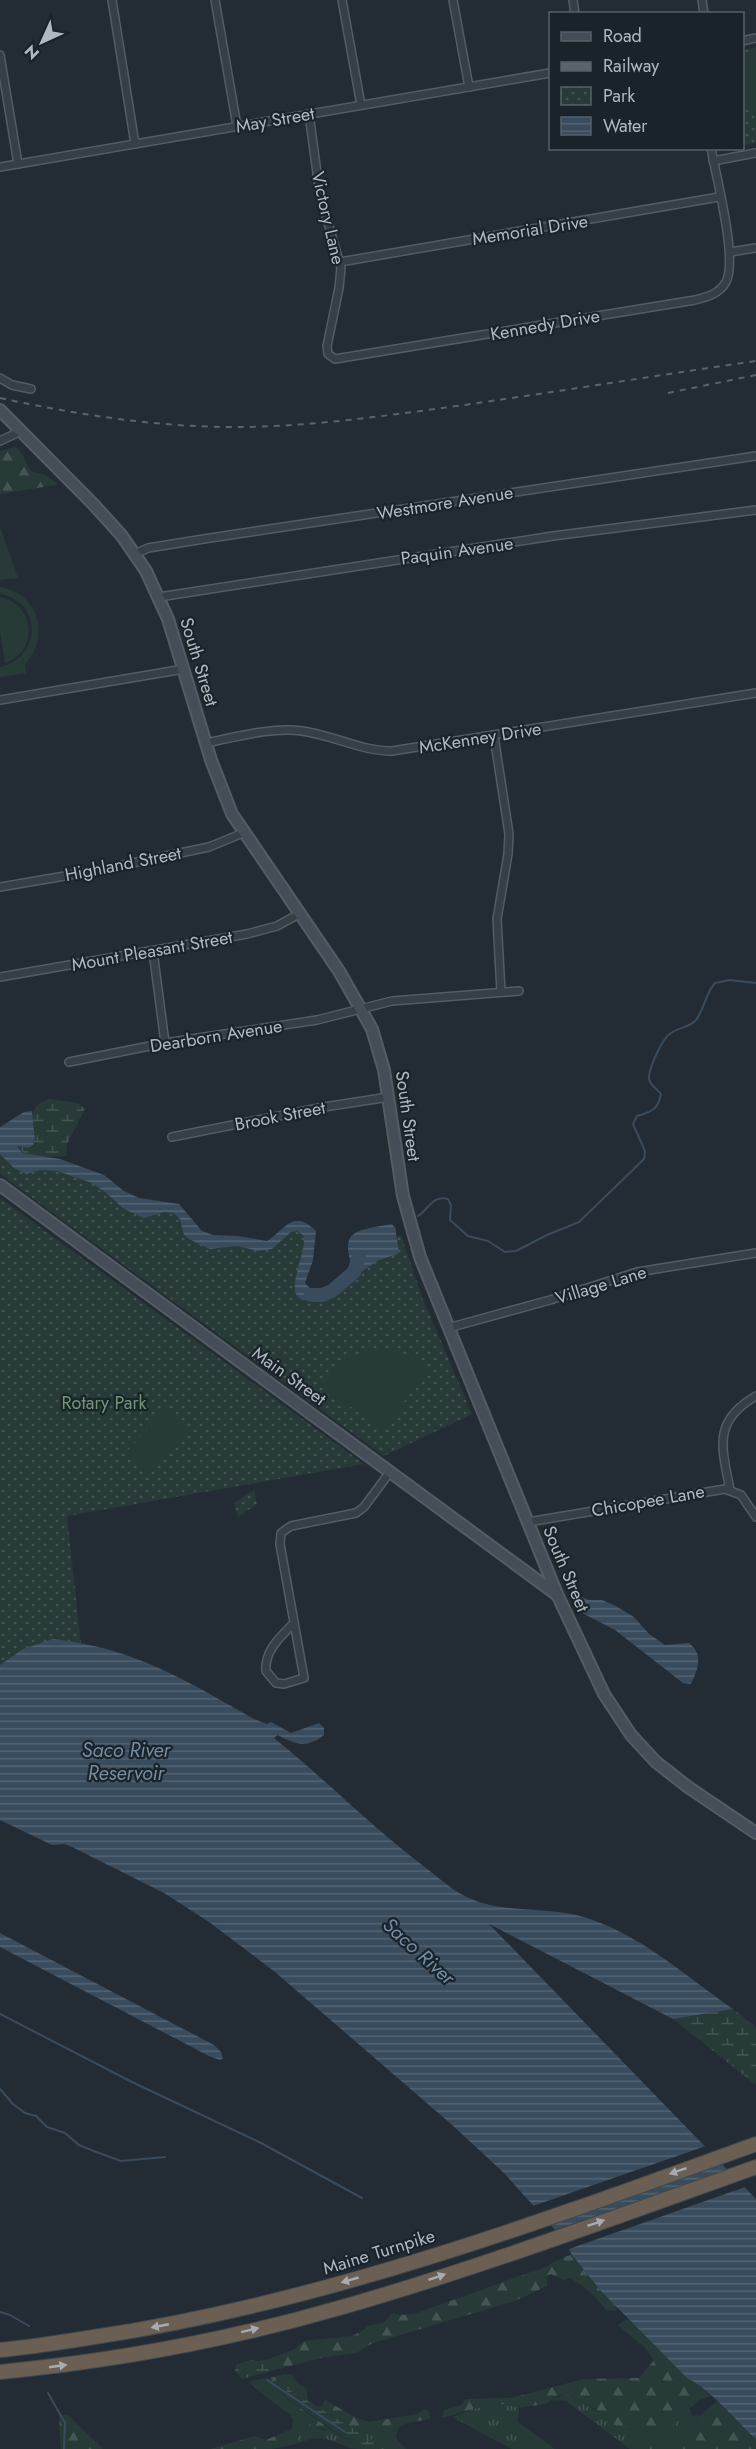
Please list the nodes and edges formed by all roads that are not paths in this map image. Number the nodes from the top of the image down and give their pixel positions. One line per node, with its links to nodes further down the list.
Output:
1 (112, 0): 11 (street)
2 (215, 0): 10 (street)
3 (342, 0): 8 (street)
4 (453, 0): 7 (street)
5 (0, 55): 15 (street)
6 (549, 73): 7 (street, May Street)
7 (469, 87): 8 (street, May Street)
8 (361, 105): 9 (street, May Street)
9 (309, 114): 10 (street, May Street); 20 (street, Victory Lane)
10 (237, 126): 11 (street, May Street)
11 (135, 144): 15 (street, May Street)
12 (711, 150): 14 (street, Kennedy Drive)
13 (756, 153): 14 (street)
14 (713, 161): 17 (street, Kennedy Drive)
15 (18, 164): 16 (street, May Street)
16 (0, 167)
17 (719, 197): 19 (street, Kennedy Drive); 20 (street, Memorial Drive)
18 (756, 248): 19 (street)
19 (734, 251): 21 (street, Kennedy Drive)
20 (340, 262): 21 (street, Victory Lane)
21 (330, 356)
22 (0, 378): 23 (street)
23 (31, 389)
24 (0, 410): 25 (street, South Street)
25 (21, 431): 26 (street); 29 (street, South Street)
26 (0, 441)
27 (756, 456): 29 (street, Westmore Avenue)
28 (756, 510): 30 (street, Paquin Avenue)
29 (135, 554): 30 (street, South Street)
30 (159, 597): 31 (street, South Street)
31 (184, 669): 33 (street); 35 (street, South Street)
32 (756, 693): 34 (street, McKenney Drive)
33 (0, 700)
34 (494, 736): 35 (street, McKenney Drive); 42 (street)
35 (206, 743): 36 (street, South Street)
36 (243, 833): 37 (street, Highland Street); 38 (street, South Street)
37 (0, 887)
38 (299, 914): 39 (street, Mount Pleasant Street); 43 (street, South Street)
39 (153, 951): 40 (street, Mount Pleasant Street); 44 (street)
40 (0, 977)
41 (519, 991): 42 (street, Dearborn Avenue)
42 (501, 992): 43 (street, Dearborn Avenue)
43 (362, 1008): 44 (street, Dearborn Avenue); 46 (street, South Street)
44 (165, 1043): 45 (street, Dearborn Avenue)
45 (69, 1062)
46 (389, 1097): 47 (street, Brook Street); 50 (street, South Street)
47 (171, 1137)
48 (0, 1185): 52 (street, Main Street)
49 (756, 1252): 50 (street, Village Lane)
50 (448, 1328): 55 (street, South Street)
51 (756, 1396): 53 (street)
52 (390, 1472): 56 (street, Main Street); 57 (street)
53 (729, 1490): 54 (street, Chicopee Lane); 55 (street, Chicopee Lane)
54 (756, 1517)
55 (528, 1522): 56 (street, South Street)
56 (557, 1594): 58 (street, South Street)
57 (294, 1623): 57 (street)
58 (756, 1833)
59 (756, 2144): 61 (highway, Maine Turnpike, one-way to 61)
60 (753, 2169): 62 (highway, one-way to 60)
61 (0, 2350)
62 (0, 2372)

